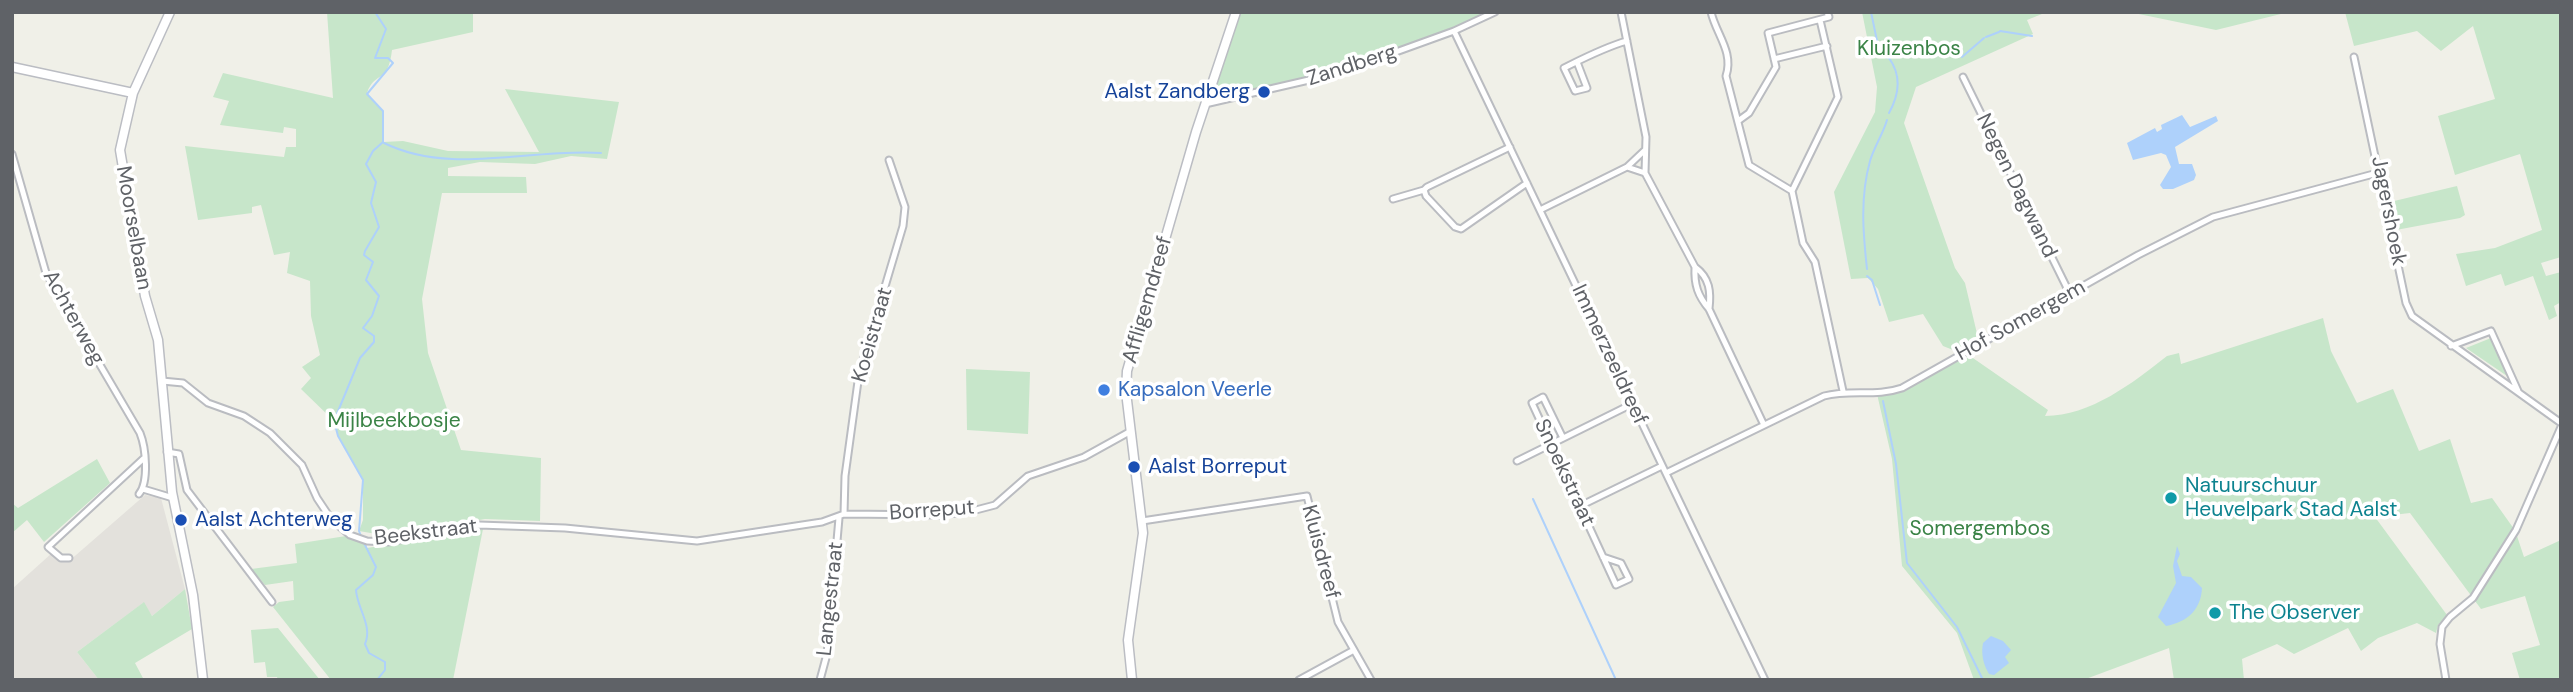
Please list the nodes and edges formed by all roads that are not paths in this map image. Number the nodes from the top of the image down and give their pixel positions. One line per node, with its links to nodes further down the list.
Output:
1 (170, 12): 16 (street, Moorselbaan)
2 (1236, 12): 17 (street, Affligemdreef)
3 (1495, 12): 8 (street, Zandberg)
4 (1621, 12): 9 (street)
5 (1711, 12): 18 (street)
6 (1828, 12): 7 (street)
7 (1820, 20): 10 (street); 12 (street)
8 (1454, 31): 17 (street, Zandberg); 19 (street, Immerzeeldreef)
9 (1627, 41): 13 (street); 20 (street)
10 (1826, 46): 12 (street); 28 (street)
11 (2354, 57): 24 (street, Jagershoek)
12 (1774, 59): 18 (street)
13 (1577, 62): 13 (street)
14 (12, 67): 16 (street)
15 (1963, 78): 32 (street, Negen Dagwand)
16 (133, 93): 35 (street, Moorselbaan)
17 (1205, 104): 41 (street, Affligemdreef)
18 (1738, 121): 28 (street)
19 (1510, 147): 26 (street, Immerzeeldreef); 27 (street)
20 (1644, 151): 23 (street); 25 (street)
21 (12, 154): 45 (street, Achterweg)
22 (889, 160): 52 (street, Koeistraat)
23 (1627, 167): 25 (street); 30 (street)
24 (2381, 172): 32 (street, Hof Somergem); 34 (street, Jagershoek)
25 (1645, 173): 31 (street)
26 (1527, 183): 27 (street); 30 (street, Immerzeeldreef)
27 (1424, 190): 29 (street)
28 (1793, 191): 36 (street)
29 (1393, 199)
30 (1540, 209): 38 (street, Immerzeeldreef)
31 (1695, 267): 33 (street); 33 (street)
32 (2070, 294): 36 (street, Hof Somergem)
33 (1709, 309): 39 (street)
34 (2451, 346): 37 (street, Jagershoek); 37 (street, Jagershoek)
35 (162, 382): 44 (street, Moorselbaan); 52 (street, Beekstraat)
36 (1843, 391): 39 (street, Hof Somergem)
37 (2518, 391): 40 (street, Jagershoek)
38 (1632, 404): 42 (street); 47 (street, Immerzeeldreef)
39 (1763, 424): 48 (street, Hof Somergem)
40 (2561, 425): 64 (street)
41 (1131, 431): 52 (street, Borreput); 53 (street, Affligemdreef)
42 (1562, 436): 43 (street); 43 (street, Snoekstraat)
43 (1550, 443): 46 (street); 51 (street, Snoekstraat)
44 (167, 452): 49 (street); 50 (street, Moorselbaan)
45 (143, 459): 50 (street); 55 (street)
46 (1517, 461)
47 (1662, 466): 48 (street, Immerzeeldreef); 51 (street)
48 (1666, 473): 63 (street, Immerzeeldreef)
49 (187, 490): 50 (street); 56 (street)
50 (173, 495): 58 (street, Moorselbaan)
51 (1580, 506): 54 (street, Snoekstraat)
52 (842, 516): 59 (street, Langestraat)
53 (1142, 521): 57 (street, Kluisdreef); 60 (street, Affligemdreef)
54 (1603, 557): 54 (street, Snoekstraat)
55 (69, 558)
56 (272, 602)
57 (1354, 650): 61 (street); 62 (street, Kluisdreef)
58 (203, 680)
59 (820, 680)
60 (1132, 680)
61 (1300, 680)
62 (1371, 680)
63 (1765, 680)
64 (2446, 680)

